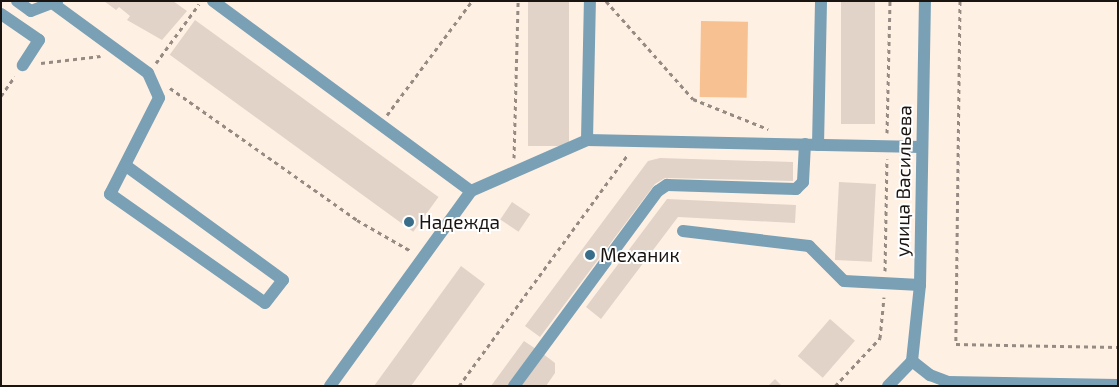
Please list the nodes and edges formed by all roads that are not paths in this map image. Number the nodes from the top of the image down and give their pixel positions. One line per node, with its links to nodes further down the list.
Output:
1 (17, 1): 6 (street)
2 (213, 1): 13 (street)
3 (590, 1): 9 (street)
4 (821, 1): 10 (street)
5 (925, 1): 11 (street, улица Васильева)
6 (56, 3): 12 (street)
7 (1, 14): 8 (street)
8 (22, 65)
9 (587, 140): 10 (street); 13 (street)
10 (812, 145): 11 (street); 21 (street)
11 (922, 147): 15 (street, улица Васильева)
12 (126, 166): 12 (street)
13 (471, 191): 20 (street)
14 (683, 231): 15 (street)
15 (920, 285): 16 (street, улица Васильева)
16 (912, 361): 17 (street); 22 (street)
17 (948, 384): 18 (street)
18 (1102, 385): 19 (street)
19 (1118, 385)
20 (330, 386)
21 (514, 386)
22 (888, 386)

